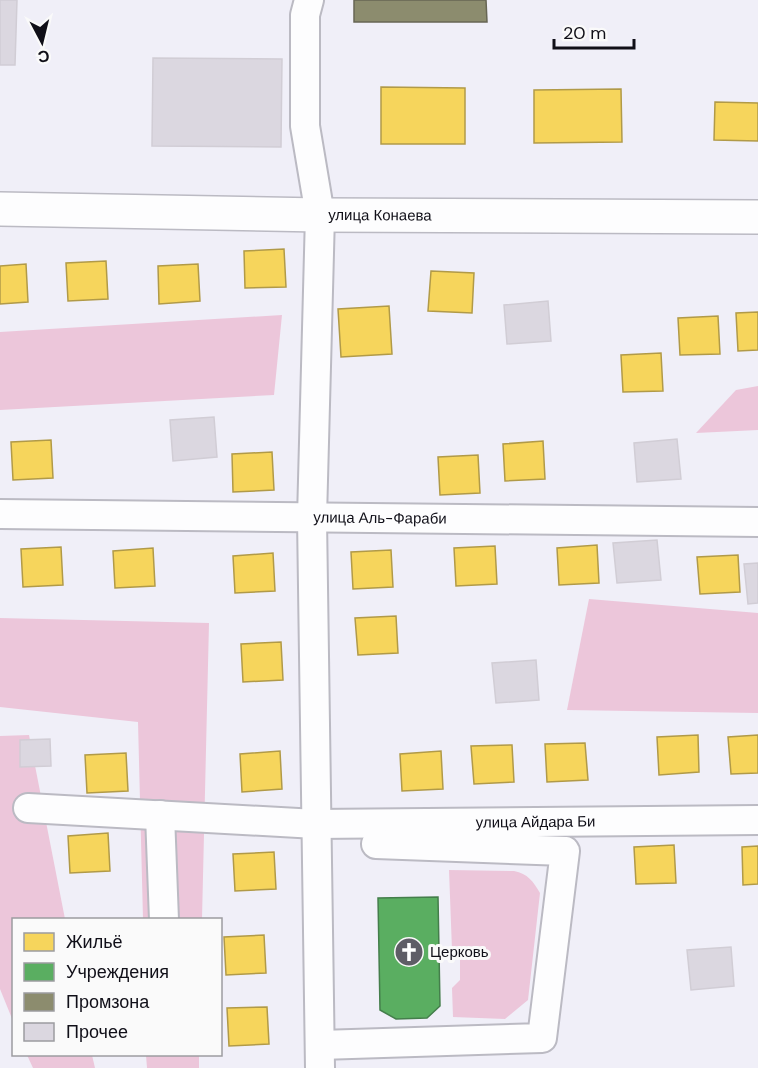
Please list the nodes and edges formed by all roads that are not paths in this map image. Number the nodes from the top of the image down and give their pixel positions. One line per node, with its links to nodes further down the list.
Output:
1 (309, 0): 3 (street)
2 (0, 209): 3 (main road, улица Конаева)
3 (320, 215): 4 (main road, улица Конаева); 6 (street)
4 (758, 217)
5 (0, 514): 6 (street, улица Аль-Фараби)
6 (312, 518): 7 (street, улица Аль-Фараби); 11 (street)
7 (758, 522)
8 (28, 808): 9 (street, улица Айдара Би)
9 (160, 815): 11 (street, улица Айдара Би); 13 (street)
10 (758, 820): 11 (street, улица Айдара Би)
11 (316, 824): 14 (street)
12 (376, 843): 14 (street)
13 (164, 918)
14 (320, 1056)

